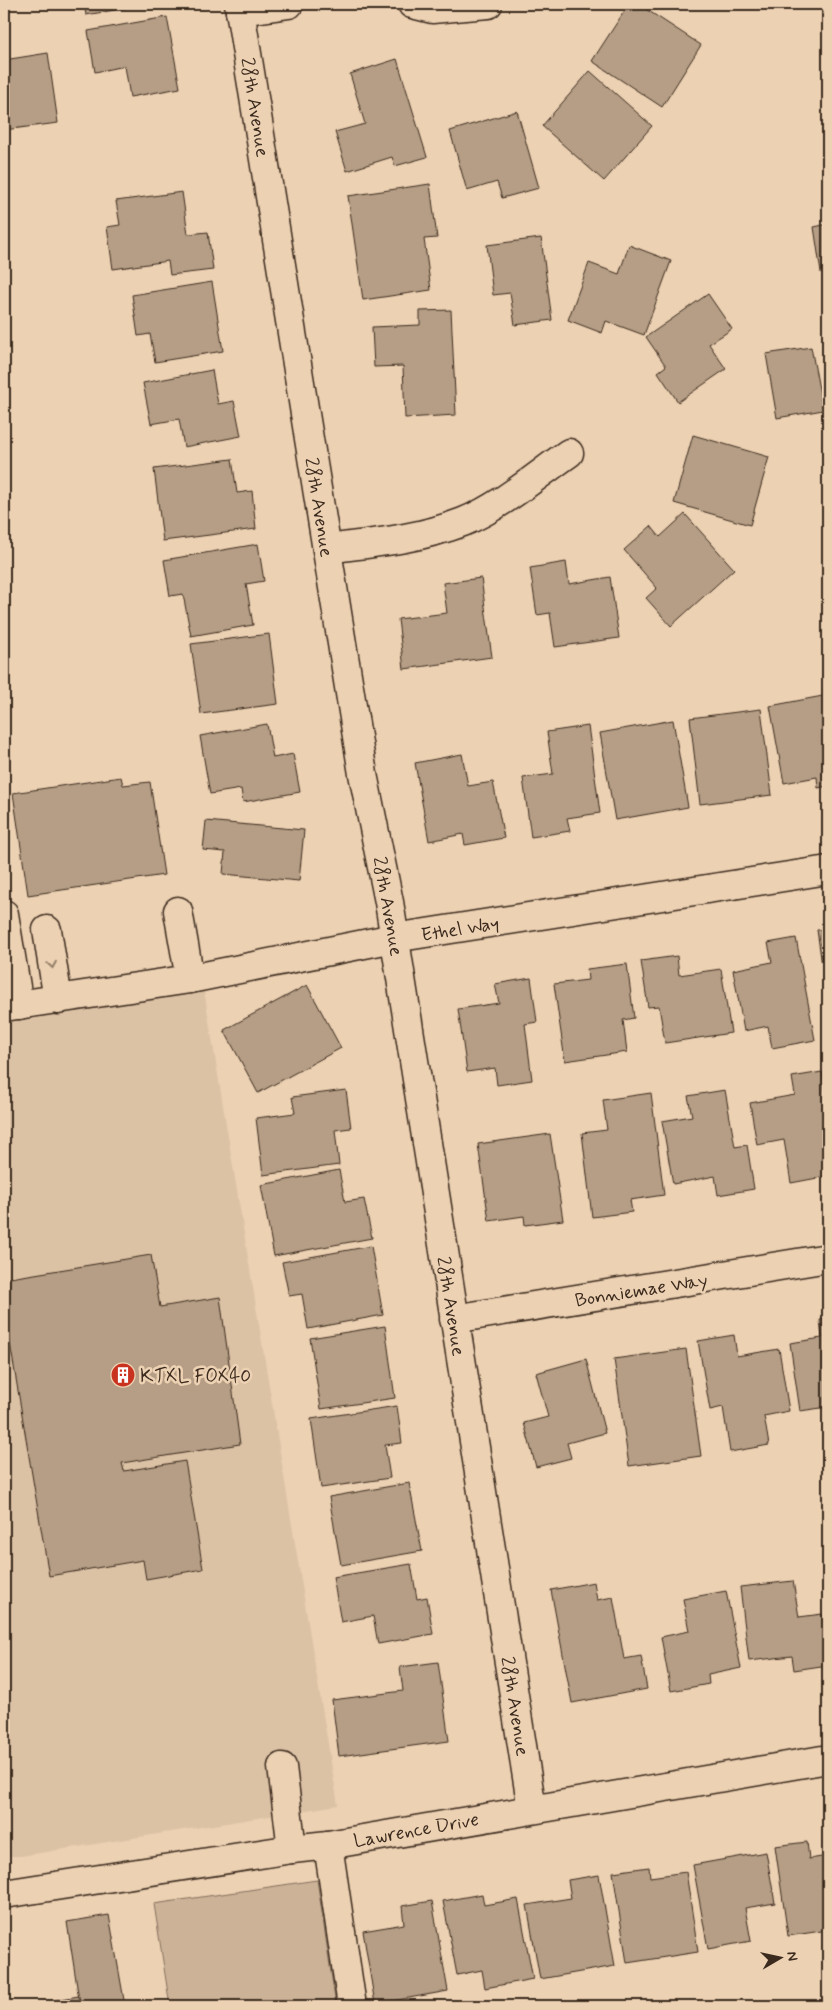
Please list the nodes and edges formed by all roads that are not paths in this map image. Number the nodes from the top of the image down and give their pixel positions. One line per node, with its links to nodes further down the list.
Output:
1 (289, 4): 4 (street)
2 (412, 4): 3 (street)
3 (488, 4)
4 (240, 8): 6 (street, 28th Avenue)
5 (569, 453): 6 (street)
6 (327, 549): 11 (street, 28th Avenue)
7 (828, 870): 11 (street, Ethel Way)
8 (178, 910): 12 (street)
9 (4, 914): 14 (street)
10 (47, 930): 13 (street, one-way to 13)
11 (394, 938): 12 (street, Ethel Way); 16 (street, 28th Avenue)
12 (190, 979): 13 (street, Ethel Way)
13 (58, 1000): 14 (street, Ethel Way)
14 (11, 1006)
15 (828, 1258): 16 (street, Bonniemae Way)
16 (454, 1320): 19 (street, 28th Avenue)
17 (828, 1759): 19 (street, Lawrence Drive)
18 (282, 1768): 21 (street)
19 (532, 1809): 20 (street, Lawrence Drive)
20 (328, 1845): 21 (street, Lawrence Drive); 23 (street)
21 (292, 1849): 22 (street, Lawrence Drive)
22 (4, 1894)
23 (352, 2006)

